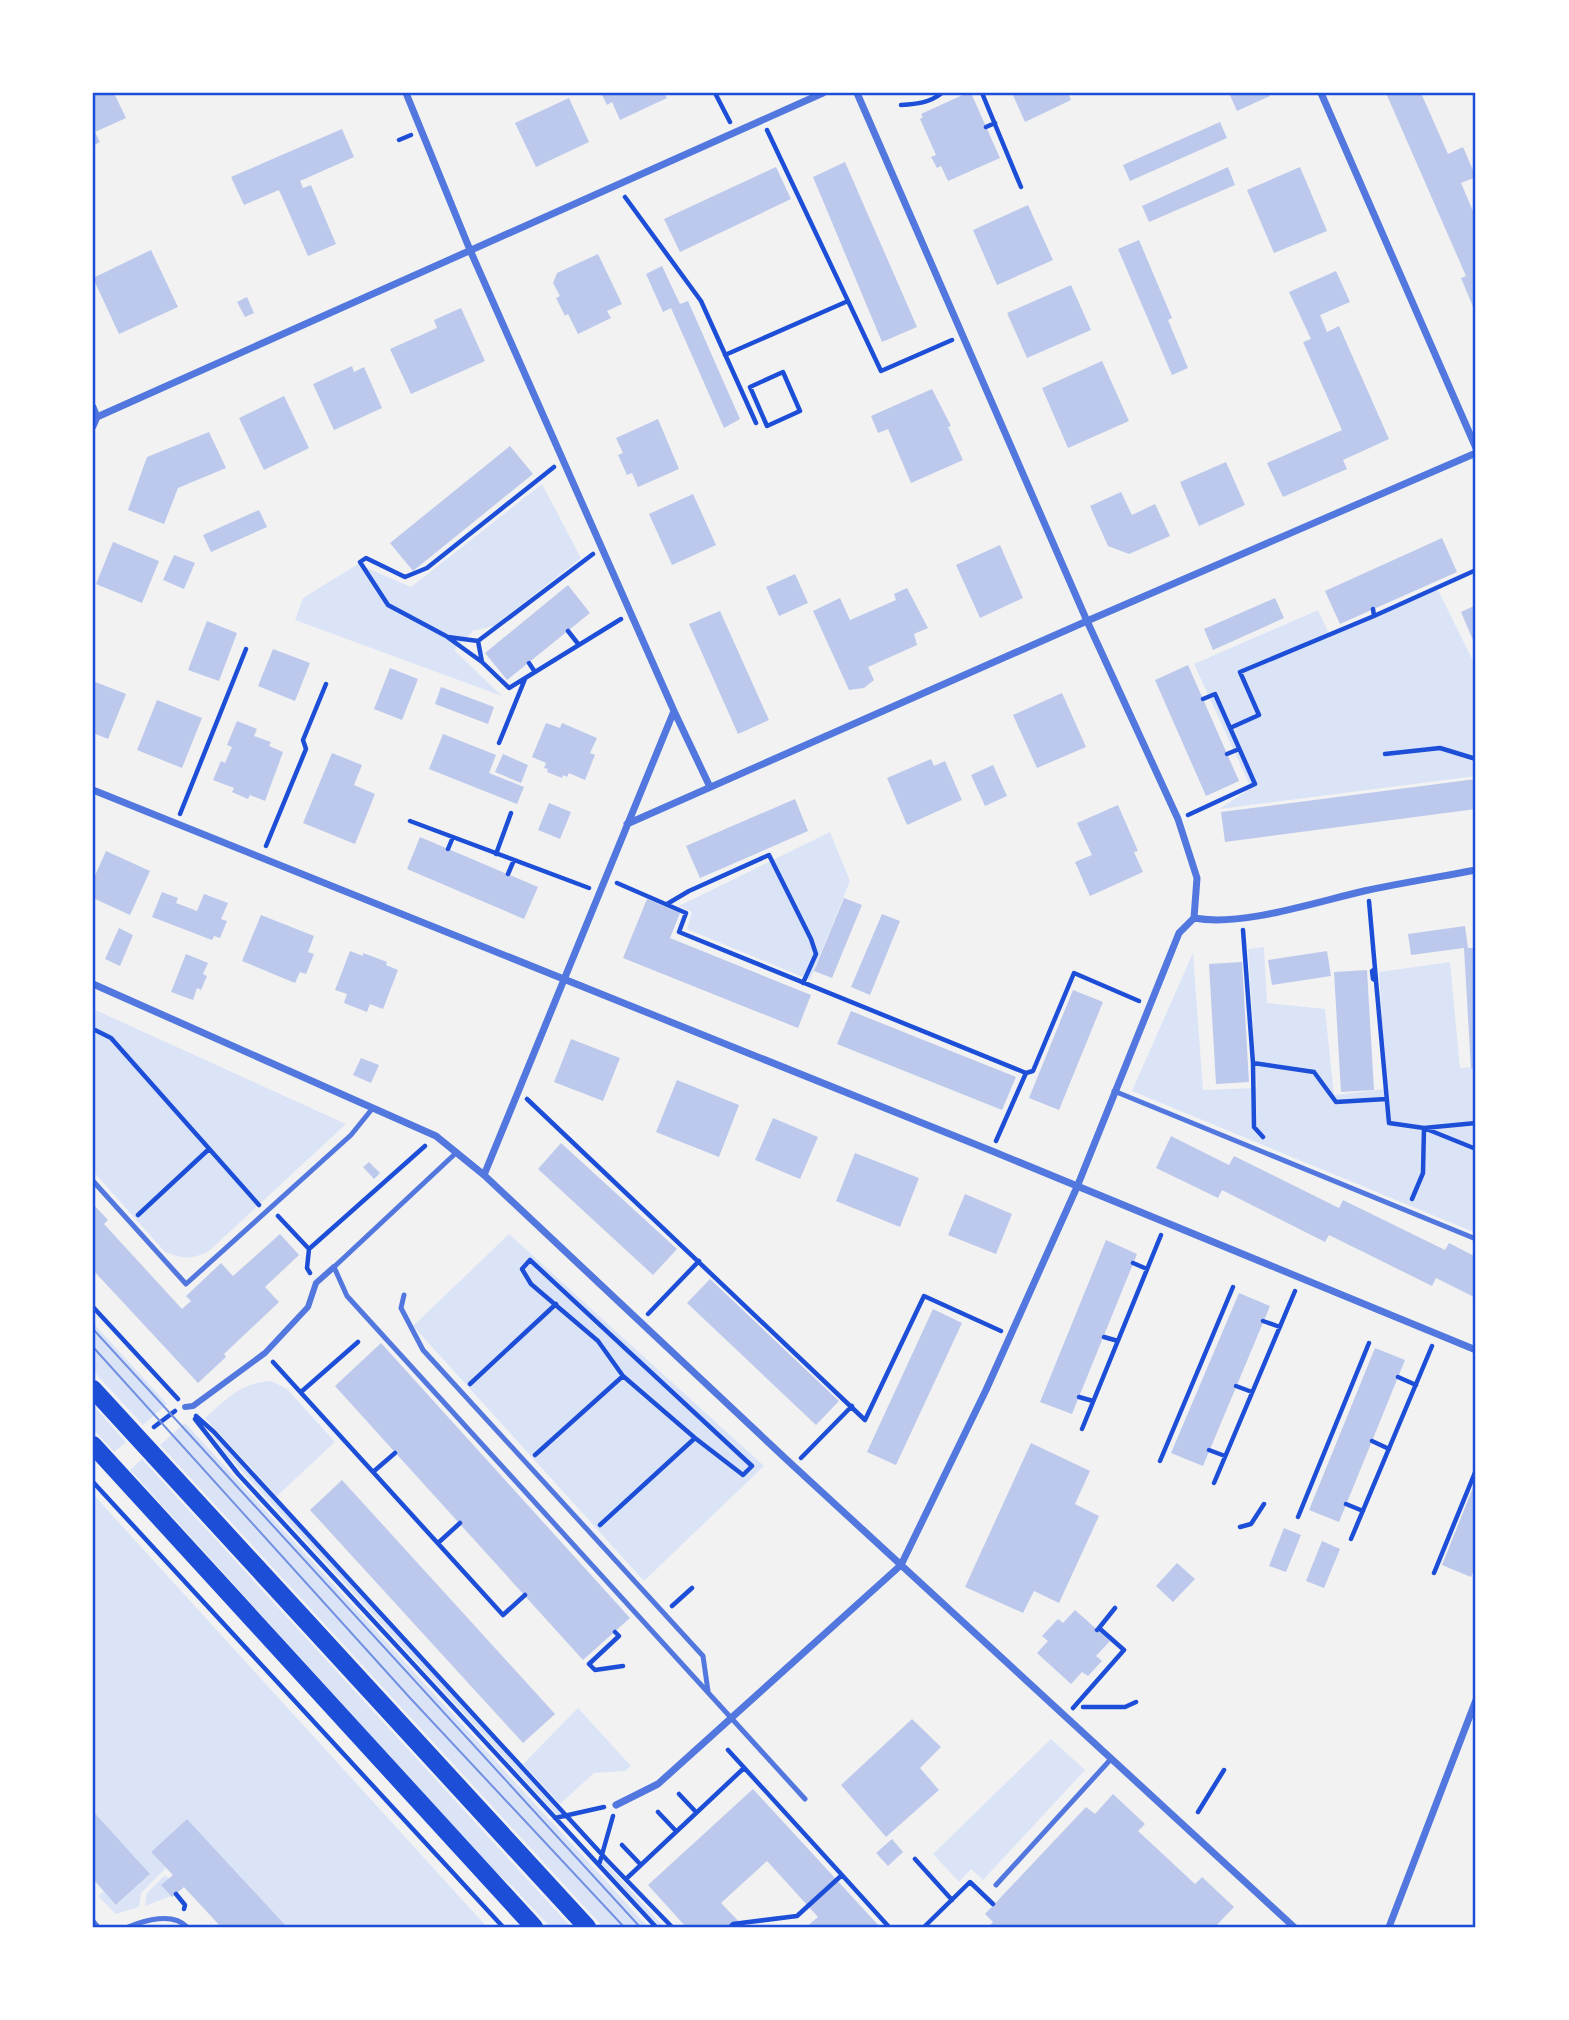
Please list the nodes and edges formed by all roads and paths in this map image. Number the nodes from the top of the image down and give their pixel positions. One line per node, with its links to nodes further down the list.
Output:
1 (406, 93): 15 (street)
2 (715, 93): 12 (path)
3 (822, 93): 9 (street)
4 (857, 93): 17 (street)
5 (942, 93): 8 (path)
6 (982, 93): 10 (path)
7 (1321, 93): 25 (street)
8 (901, 105)
9 (762, 120): 12 (street); 16 (path)
10 (995, 122): 11 (path); 14 (path)
11 (986, 127)
12 (735, 132): 13 (street)
13 (616, 184): 15 (street); 18 (path)
14 (1021, 187)
15 (470, 250): 22 (street); 26 (street)
16 (848, 301): 17 (path); 18 (path)
17 (963, 336): 40 (street)
18 (725, 355): 19 (path)
19 (740, 387): 20 (path); 23 (path)
20 (750, 387): 20 (path)
21 (93, 407): 22 (street)
22 (97, 416): 24 (street)
23 (755, 423)
24 (93, 426)
25 (1476, 451): 40 (street)
26 (563, 460): 28 (path); 31 (street)
27 (511, 492): 28 (path)
28 (515, 498): 30 (path)
29 (472, 523): 30 (path)
30 (477, 528): 33 (path)
31 (601, 547): 38 (street); 43 (path)
32 (432, 556): 33 (path)
33 (436, 561): 42 (path)
34 (1476, 570): 36 (path)
35 (1431, 584): 36 (path)
36 (1434, 590): 39 (path)
37 (1373, 610): 39 (path)
38 (631, 613): 44 (path); 52 (street)
39 (1374, 616): 53 (path)
40 (1087, 621): 59 (street); 62 (street)
41 (568, 631): 44 (path)
42 (446, 636): 43 (path); 46 (path)
43 (478, 641): 46 (path)
44 (579, 645): 48 (path)
45 (246, 649): 64 (path)
46 (482, 662): 49 (path)
47 (528, 663): 48 (path)
48 (535, 672): 49 (path)
49 (525, 679): 54 (path)
50 (326, 684): 69 (path)
51 (1203, 699): 53 (path)
52 (674, 711): 59 (street); 65 (street)
53 (1230, 728): 55 (path)
54 (499, 743)
55 (1239, 749): 56 (path); 62 (path)
56 (1227, 754)
57 (1385, 754): 58 (path)
58 (1476, 759)
59 (710, 787): 65 (street)
60 (93, 790): 64 (street)
61 (511, 813): 68 (path)
62 (1178, 819): 77 (street)
63 (410, 821): 66 (path)
64 (176, 824): 69 (street)
65 (627, 824): 73 (street)
66 (453, 837): 67 (path); 68 (path)
67 (448, 849)
68 (496, 854): 70 (path)
69 (261, 858): 79 (street)
70 (514, 860): 72 (path); 75 (path)
71 (1476, 870): 74 (street)
72 (508, 874)
73 (605, 878): 75 (street); 76 (path)
74 (1368, 890): 78 (street); 88 (path)
75 (599, 892): 79 (street)
76 (667, 904): 80 (path); 80 (path)
77 (1194, 918): 78 (street); 82 (street)
78 (1242, 919): 84 (path)
79 (564, 980): 86 (street); 96 (street)
80 (803, 983): 85 (path)
81 (93, 984): 89 (street)
82 (1149, 1005): 85 (path); 87 (street)
83 (95, 1030): 94 (path)
84 (1253, 1063): 88 (path); 91 (path)
85 (1026, 1073): 96 (path)
86 (519, 1091): 98 (street); 107 (path)
87 (1114, 1091): 100 (street); 102 (lane)
88 (1386, 1099): 92 (path)
89 (372, 1109): 93 (street); 101 (lane)
90 (1476, 1123): 92 (path)
91 (1254, 1128)
92 (1424, 1128): 95 (path); 102 (path)
93 (436, 1136): 97 (street); 106 (path)
94 (209, 1149): 101 (path); 103 (path)
95 (1476, 1149)
96 (992, 1151): 100 (street)
97 (457, 1152): 98 (street); 109 (lane)
98 (484, 1175): 118 (street)
99 (93, 1181): 103 (lane)
100 (1077, 1186): 104 (street); 120 (street)
101 (268, 1210): 103 (lane); 106 (path)
102 (1406, 1211): 105 (lane)
103 (130, 1222)
104 (1165, 1224): 110 (path); 111 (street)
105 (1476, 1239)
106 (309, 1249): 112 (path)
107 (699, 1261): 118 (path); 138 (path)
108 (1133, 1264): 110 (path)
109 (334, 1267): 112 (street); 172 (lane)
110 (1147, 1269): 123 (path)
111 (1300, 1279): 119 (path); 121 (street)
112 (316, 1283): 127 (street)
113 (1233, 1287): 148 (path)
114 (404, 1295): 134 (lane)
115 (556, 1304): 128 (path); 134 (path); 141 (path)
116 (93, 1307): 139 (path)
117 (1263, 1321): 119 (path)
118 (640, 1322): 150 (street)
119 (1280, 1328): 135 (path)
120 (1011, 1335): 138 (path); 164 (street)
121 (1437, 1335): 126 (street); 130 (path)
122 (1104, 1336): 123 (path)
123 (1118, 1341): 137 (path)
124 (358, 1342): 133 (path)
125 (1369, 1343): 158 (path)
126 (1476, 1350)
127 (265, 1353): 133 (path); 139 (street)
128 (623, 1376): 141 (path); 149 (path)
129 (1398, 1377): 130 (path)
130 (1416, 1385): 144 (path)
131 (1236, 1386): 135 (path)
132 (93, 1389): 207 (main road)
133 (301, 1392): 152 (path)
134 (461, 1392): 149 (lane)
135 (1252, 1392): 147 (path)
136 (1079, 1397): 137 (path)
137 (1093, 1401): 140 (path)
138 (852, 1406): 150 (path)
139 (185, 1407): 188 (path); 189 (path)
140 (1082, 1429)
141 (695, 1438): 161 (path)
142 (1372, 1441): 144 (path)
143 (93, 1445): 206 (main road)
144 (1389, 1449): 157 (path)
145 (1209, 1450): 147 (path)
146 (395, 1453): 152 (path)
147 (1225, 1456): 154 (path)
148 (1160, 1461)
149 (527, 1463): 161 (lane)
150 (793, 1466): 164 (street)
151 (1476, 1470): 165 (path)
152 (373, 1472): 163 (path)
153 (93, 1482): 205 (path)
154 (1214, 1483)
155 (1264, 1504): 160 (path)
156 (1346, 1504): 157 (path)
157 (1363, 1511): 162 (path)
158 (1298, 1517)
159 (460, 1523): 163 (path)
160 (1240, 1527)
161 (591, 1533): 172 (lane)
162 (1351, 1539)
163 (438, 1543): 167 (path)
164 (901, 1565): 176 (street); 177 (street)
165 (1434, 1573)
166 (692, 1588): 168 (path)
167 (525, 1595)
168 (683, 1596)
169 (1115, 1608): 176 (path)
170 (615, 1632): 171 (path)
171 (623, 1666)
172 (709, 1693): 177 (lane)
173 (1476, 1700): 214 (street)
174 (1136, 1702): 175 (path)
175 (1083, 1707)
176 (1065, 1716): 179 (street)
177 (732, 1719): 183 (lane); 184 (street)
178 (728, 1750): 180 (path)
179 (1111, 1759): 198 (lane); 213 (street)
180 (744, 1768): 186 (path); 196 (path)
181 (1224, 1770): 187 (path)
182 (679, 1794): 186 (path)
183 (806, 1799)
184 (616, 1805): 188 (path); 192 (path)
185 (658, 1812): 190 (path)
186 (696, 1812): 190 (path)
187 (1198, 1812)
188 (566, 1814): 189 (path); 192 (path)
189 (555, 1818): 194 (path)
190 (676, 1831): 195 (path)
191 (622, 1844): 195 (path)
192 (602, 1855): 194 (path); 197 (path)
193 (915, 1859): 199 (path)
194 (599, 1865): 208 (path)
195 (641, 1865): 197 (path)
196 (842, 1875): 210 (path); 211 (path)
197 (626, 1879): 209 (path)
198 (996, 1885)
199 (952, 1900): 200 (path); 212 (path)
200 (993, 1904)
201 (93, 1921): 202 (lane)
202 (98, 1927)
203 (128, 1927): 204 (lane)
204 (187, 1927)
205 (503, 1927)
206 (534, 1927)
207 (587, 1927)
208 (656, 1927)
209 (672, 1927)
210 (730, 1927)
211 (889, 1927)
212 (924, 1927)
213 (1294, 1927)
214 (1389, 1927)

